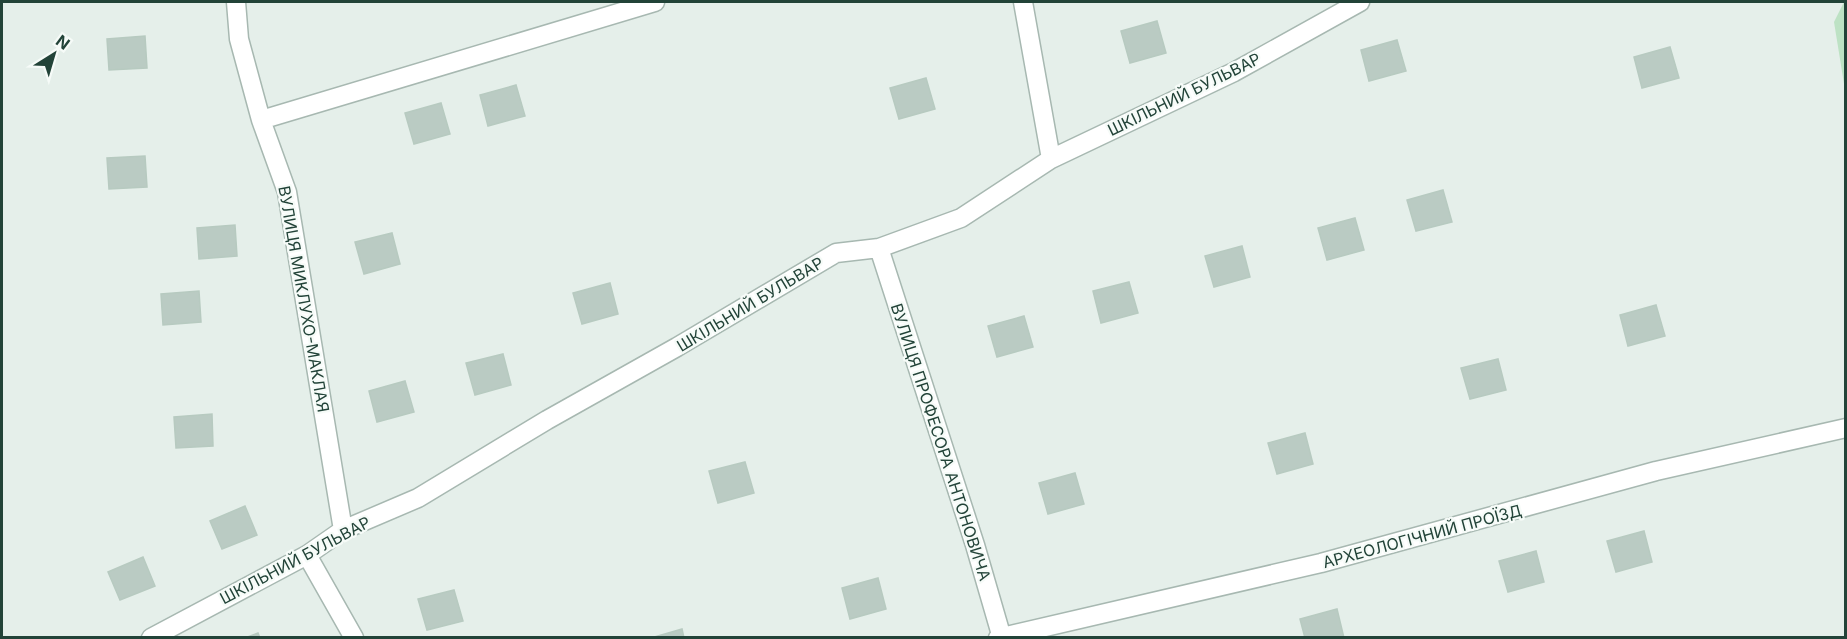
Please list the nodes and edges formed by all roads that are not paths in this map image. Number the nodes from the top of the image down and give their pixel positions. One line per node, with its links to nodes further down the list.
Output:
1 (236, 2): 5 (street, ВУЛИЦЯ МИКЛУХО-МАКЛАЯ)
2 (655, 2): 5 (street)
3 (1023, 2): 6 (street)
4 (1360, 2): 6 (street, ШКІЛЬНИЙ БУЛЬВАР)
5 (261, 120): 9 (street, ВУЛИЦЯ МИКЛУХО-МАКЛАЯ)
6 (1051, 159): 7 (street, ШКІЛЬНИЙ БУЛЬВАР)
7 (879, 248): 9 (street, ШКІЛЬНИЙ БУЛЬВАР); 11 (street, ВУЛИЦЯ ПРОФЕСОРА АНТОНОВИЧА)
8 (1845, 428): 11 (street, АРХЕОЛОГІЧНИЙ ПРОЇЗД)
9 (343, 530): 10 (street, ШКІЛЬНИЙ БУЛЬВАР)
10 (307, 555): 12 (street, ШКІЛЬНИЙ БУЛЬВАР); 13 (street)
11 (1000, 637)
12 (151, 638)
13 (354, 638)

